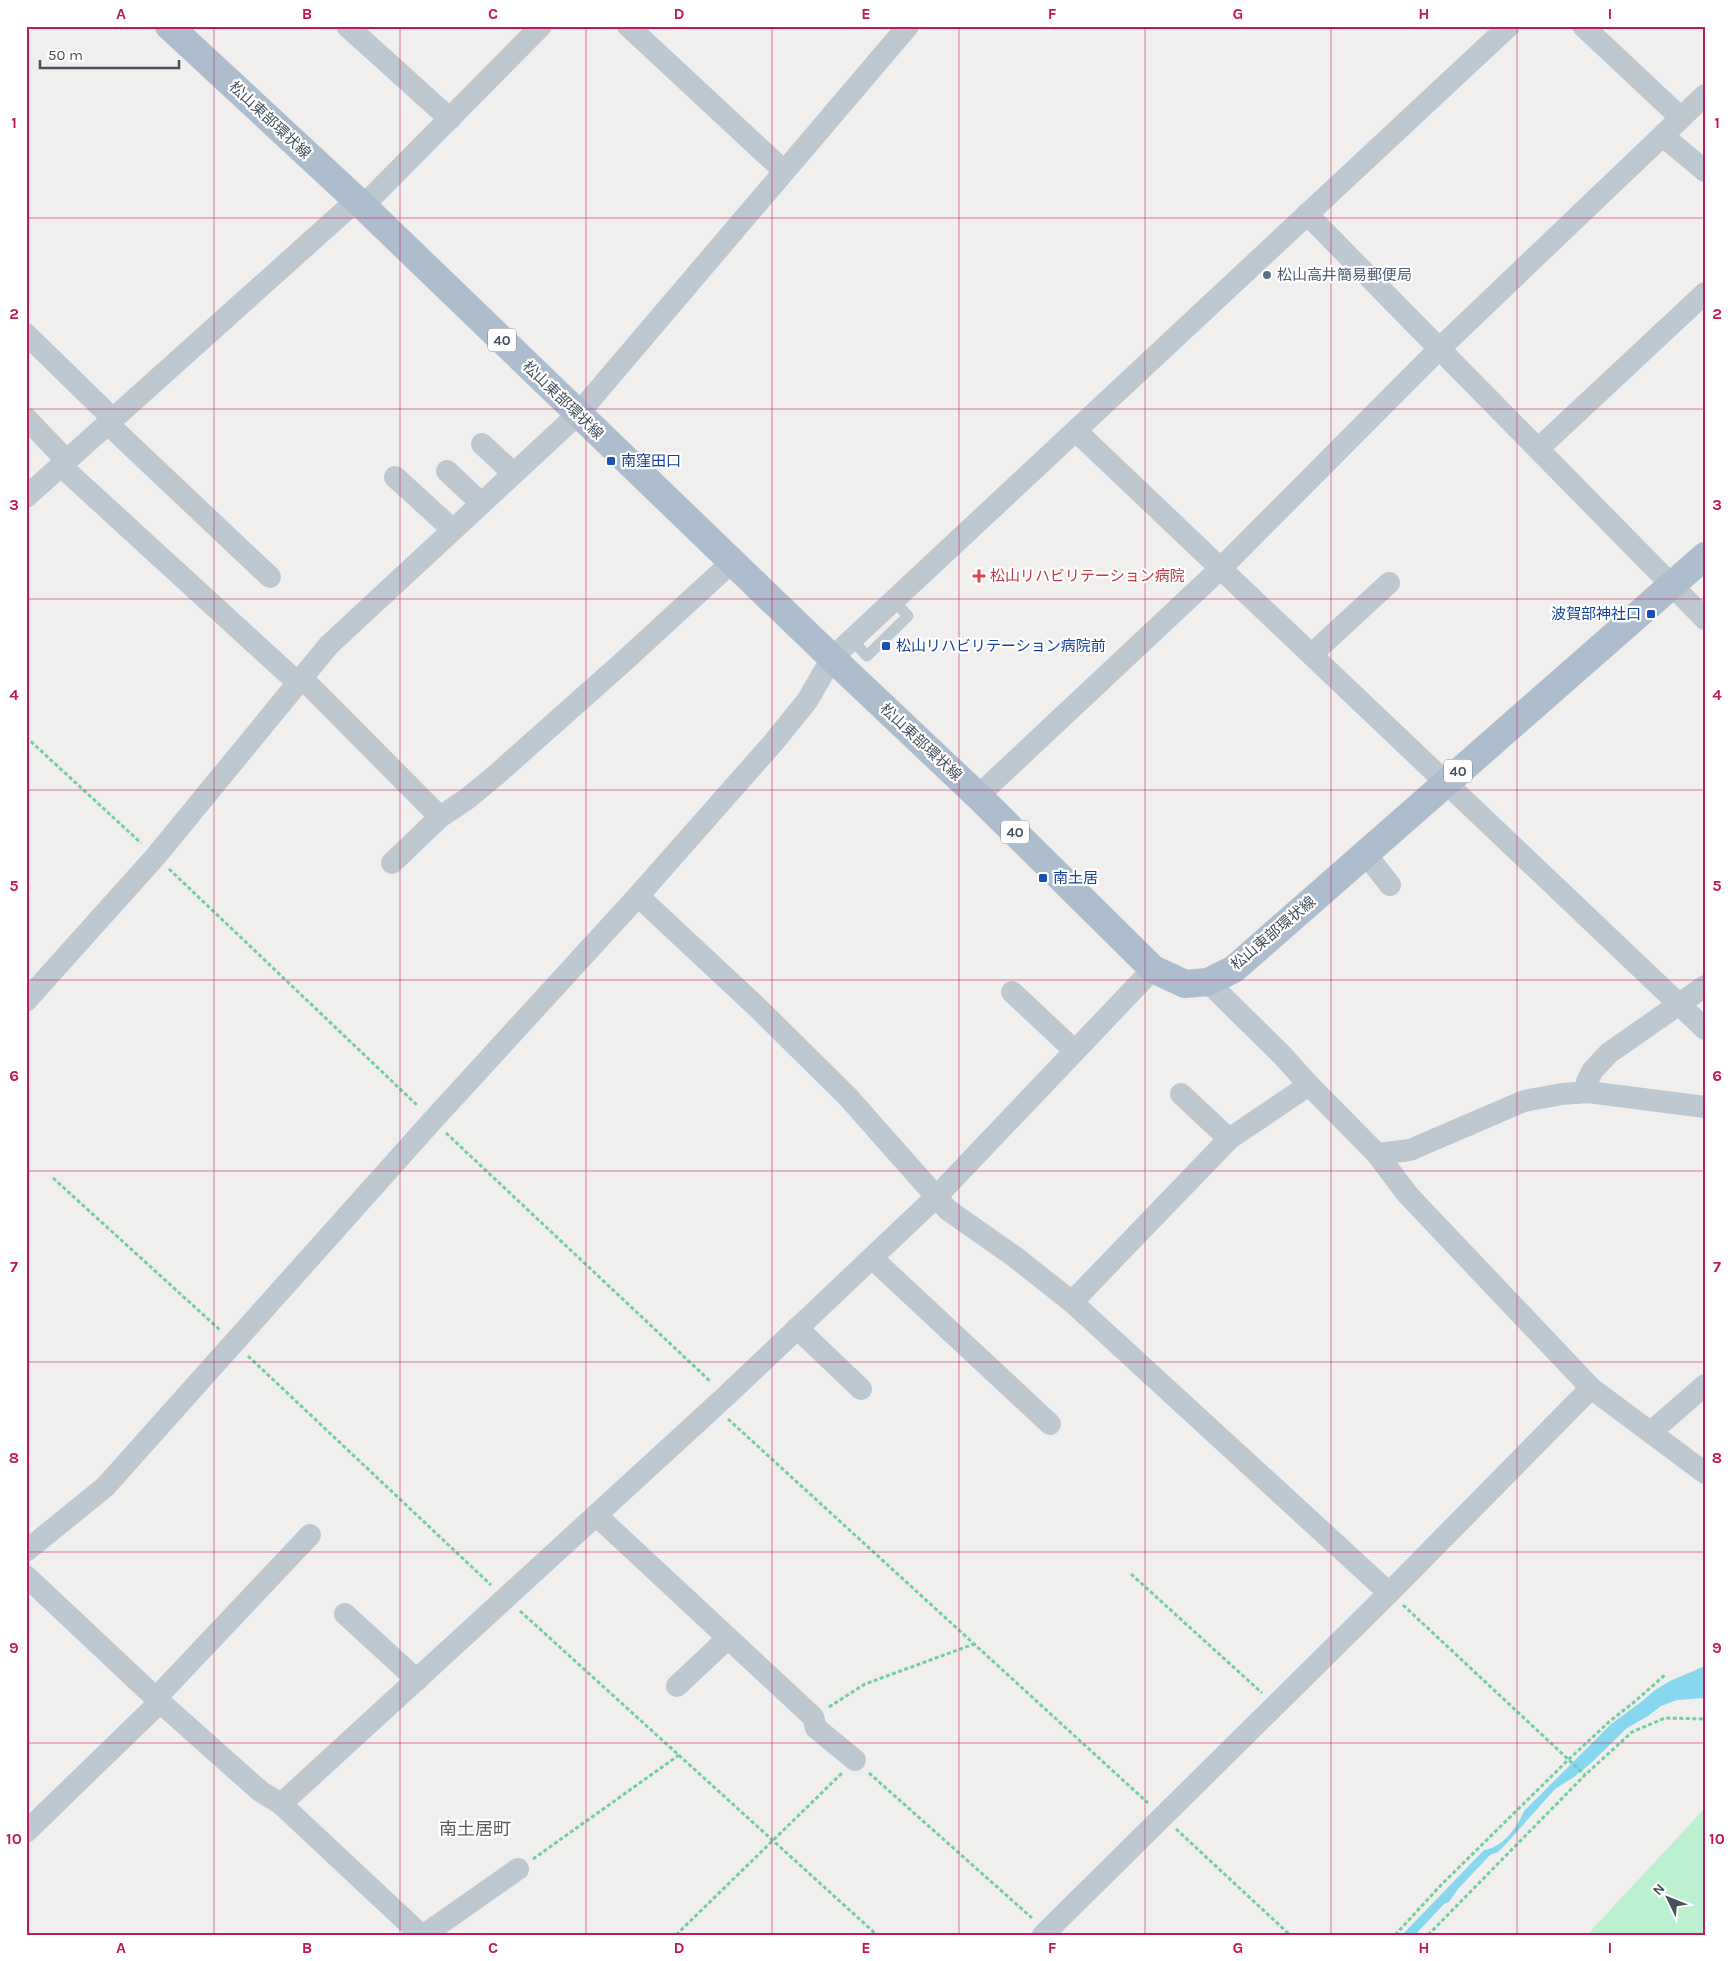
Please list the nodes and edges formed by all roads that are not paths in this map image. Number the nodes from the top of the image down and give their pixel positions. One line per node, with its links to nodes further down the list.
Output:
1 (169, 26): 14 (main road, 松山東部環状線 / 40)
2 (347, 26): 10 (street)
3 (541, 26): 10 (street)
4 (628, 26): 12 (street)
5 (908, 26): 12 (street)
6 (1508, 26): 15 (street)
7 (1583, 26): 9 (street)
8 (1705, 95): 9 (street)
9 (1681, 118): 11 (street)
10 (450, 119): 14 (street)
11 (1663, 136): 13 (street); 18 (street)
12 (784, 171): 19 (street)
13 (1705, 171)
14 (360, 203): 19 (main road, 松山東部環状線 / 40); 21 (street)
15 (1307, 214): 18 (street); 22 (street)
16 (1705, 293): 24 (street)
17 (26, 334): 21 (street)
18 (1439, 349): 24 (street); 34 (street)
19 (578, 414): 27 (street); 33 (main road, 松山東部環状線 / 40)
20 (27, 419): 25 (street)
21 (111, 422): 25 (street); 35 (street)
22 (1076, 431): 34 (street); 39 (street)
23 (482, 444): 27 (street)
24 (1538, 449): 37 (street)
25 (64, 463): 29 (street); 41 (street)
26 (446, 471): 30 (street)
27 (513, 473): 30 (street)
28 (395, 477): 31 (street)
29 (26, 497)
30 (481, 503): 31 (street)
31 (452, 529): 41 (street)
32 (1705, 556): 37 (main road, 松山東部環状線 / 40)
33 (732, 562): 39 (main road, 松山東部環状線 / 40); 44 (street)
34 (1221, 568): 40 (street); 43 (street)
35 (270, 577)
36 (1389, 583): 40 (street)
37 (1672, 585): 38 (street); 42 (main road, 松山東部環状線 / 40)
38 (1705, 619)
39 (842, 649): 43 (main road, 松山東部環状線 / 40); 48 (street)
40 (1312, 654): 42 (street)
41 (300, 680): 44 (street); 53 (street)
42 (1446, 782): 45 (main road, 松山東部環状線 / 40); 54 (street)
43 (978, 796): 49 (main road, 松山東部環状線 / 40)
44 (440, 817): 46 (street)
45 (1365, 853): 47 (street); 50 (main road, 松山東部環状線 / 40)
46 (392, 863)
47 (1390, 884)
48 (638, 896): 63 (street); 75 (street)
49 (1153, 969): 50 (main road, 松山東部環状線 / 40); 56 (street)
50 (1208, 982): 57 (street)
51 (1705, 986): 54 (street)
52 (1012, 992): 56 (street)
53 (26, 1002)
54 (1679, 1004): 55 (street); 58 (street)
55 (1705, 1029)
56 (1075, 1051): 63 (street)
57 (1308, 1085): 61 (street); 62 (street)
58 (1588, 1092): 60 (street); 62 (street)
59 (1181, 1094): 61 (street)
60 (1705, 1107)
61 (1229, 1139): 65 (street)
62 (1377, 1154): 68 (street)
63 (936, 1197): 64 (street); 65 (street)
64 (872, 1258): 66 (street); 70 (street)
65 (1072, 1302): 77 (street)
66 (797, 1328): 69 (street); 73 (street)
67 (1705, 1385): 71 (street)
68 (1591, 1388): 71 (street); 77 (street)
69 (861, 1389)
70 (1050, 1424)
71 (1651, 1432): 72 (street)
72 (1705, 1473)
73 (596, 1515): 79 (street); 80 (street)
74 (310, 1534): 82 (street)
75 (26, 1551)
76 (26, 1576): 82 (street)
77 (1389, 1593): 87 (street)
78 (345, 1614): 80 (street)
79 (728, 1638): 81 (street); 83 (street)
80 (417, 1680): 84 (street)
81 (677, 1686)
82 (158, 1700): 84 (street); 85 (street)
83 (855, 1760)
84 (281, 1804): 88 (street)
85 (26, 1832)
86 (518, 1870): 88 (street)
87 (1045, 1933)
88 (422, 1935)

